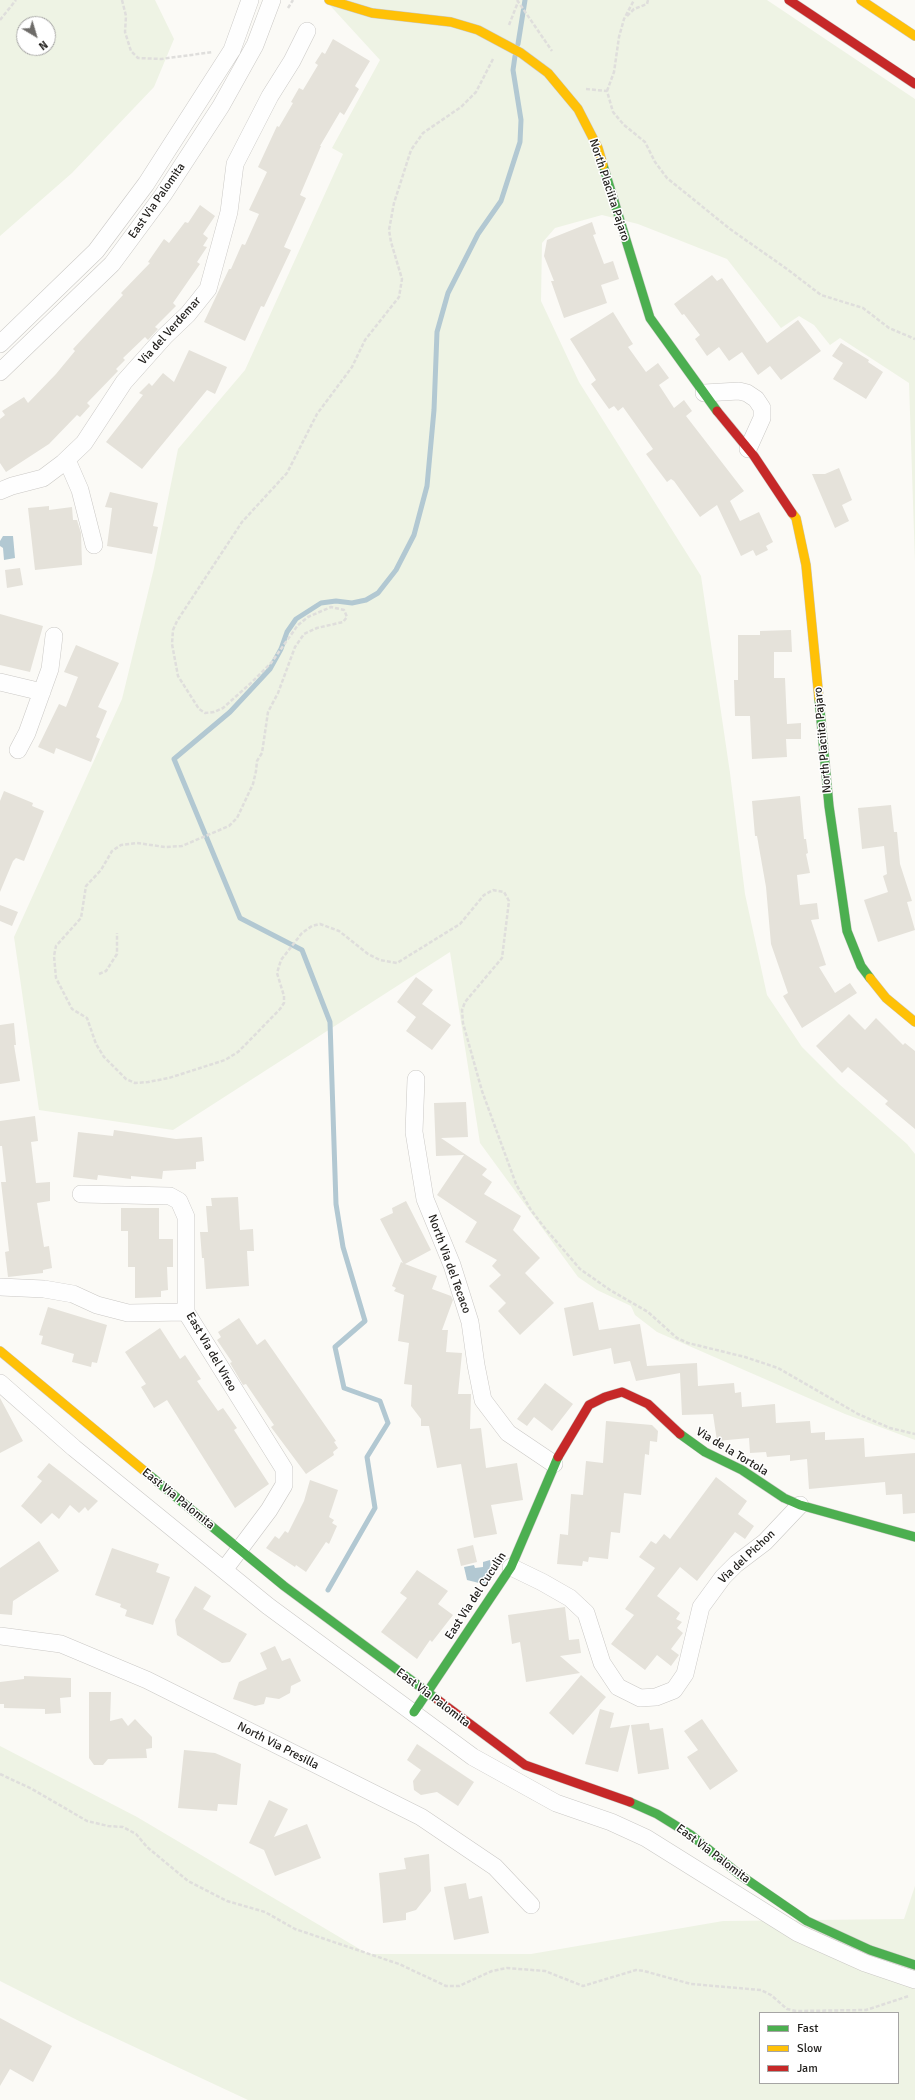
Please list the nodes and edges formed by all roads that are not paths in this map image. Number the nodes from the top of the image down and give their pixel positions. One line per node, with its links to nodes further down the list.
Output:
1 (250, 0): 11 (street, East Via Palomita)
2 (272, 0): 12 (street, East Via Palomita)
3 (329, 0): 13 (street, North Placiita Pajaro)
4 (789, 0): 7 (street)
5 (809, 0): 7 (street)
6 (861, 0): 9 (street)
7 (803, 9): 10 (street)
8 (307, 31): 15 (street, Via del Verdemar)
9 (915, 36)
10 (915, 84)
11 (0, 344)
12 (0, 372)
13 (704, 392): 14 (street, North Placiita Pajaro); 14 (street)
14 (748, 449): 22 (street, North Placiita Pajaro)
15 (67, 460): 16 (street, Via del Verdemar); 17 (street)
16 (0, 491)
17 (94, 545)
18 (54, 636): 20 (street)
19 (0, 682): 20 (street)
20 (42, 692): 21 (street)
21 (18, 750)
22 (915, 1022)
23 (416, 1079): 29 (street, North Via del Tecaco)
24 (81, 1194): 26 (street, East Via del Vireo)
25 (0, 1287): 26 (street)
26 (186, 1312): 32 (street, East Via del Vireo)
27 (0, 1350): 32 (street, East Via Palomita)
28 (0, 1383): 34 (street, East Via Palomita)
29 (554, 1464): 30 (street, Via de la Tortola); 33 (street, East Via del Cuculin)
30 (800, 1505): 31 (street, Via de la Tortola); 33 (street, Via del Pichon)
31 (915, 1536)
32 (241, 1550): 34 (street, East Via del Vireo); 36 (street, East Via Palomita)
33 (511, 1567): 36 (street, East Via del Cuculin)
34 (224, 1570): 37 (street, East Via Palomita)
35 (0, 1636): 38 (street, North Via Presilla)
36 (427, 1693): 37 (street, East Via del Cuculin); 39 (street, East Via Palomita)
37 (414, 1712): 40 (street, East Via Palomita)
38 (532, 1904)
39 (915, 1965)
40 (915, 1980)

